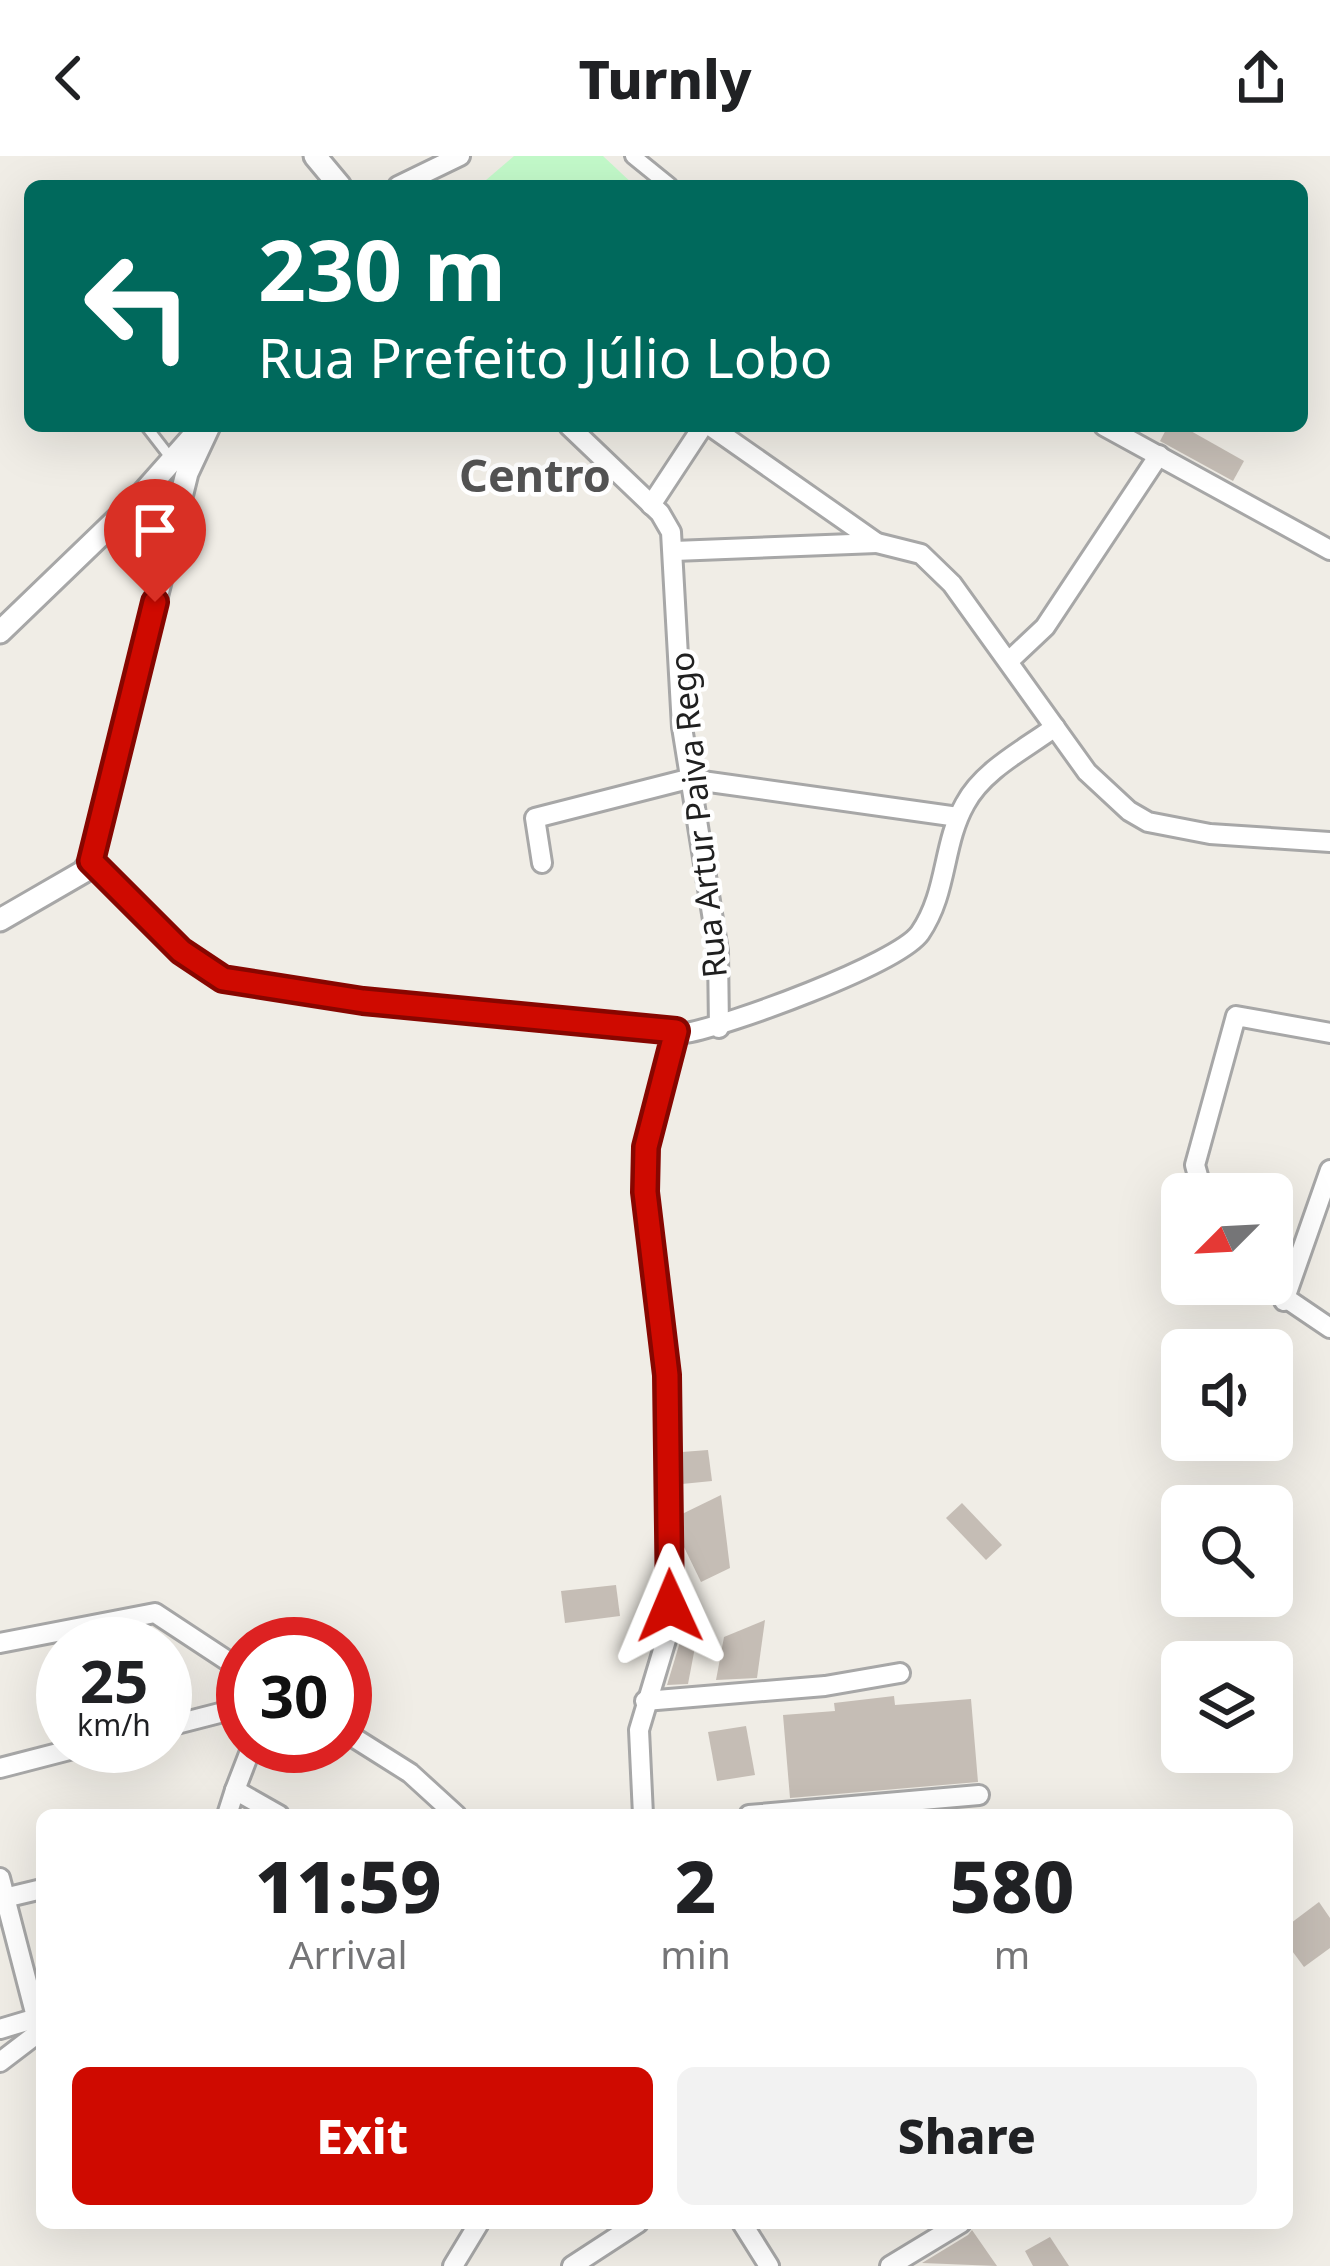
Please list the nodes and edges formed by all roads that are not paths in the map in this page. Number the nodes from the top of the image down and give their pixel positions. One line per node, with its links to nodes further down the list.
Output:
1 (315, 156): 4 (street)
2 (460, 156): 5 (street)
3 (633, 156): 6 (street)
4 (335, 180)
5 (410, 180)
6 (663, 180)
7 (151, 432): 14 (lane)
8 (202, 432): 14 (street)
9 (575, 432): 15 (street)
10 (702, 432): 15 (street)
11 (715, 432): 17 (street)
12 (1116, 432): 13 (street)
13 (1159, 455): 18 (street); 20 (street)
14 (180, 466): 19 (street); 25 (street)
15 (651, 505): 16 (street)
16 (672, 541): 17 (street); 22 (street, Rua Artur Paiva Rego)
17 (877, 542): 20 (street)
18 (1330, 550)
19 (0, 632)
20 (1010, 660): 21 (street)
21 (1055, 727): 23 (street); 24 (street)
22 (688, 779): 23 (street); 26 (street); 28 (street, Rua Artur Paiva Rego)
23 (958, 818): 28 (street)
24 (1330, 842)
25 (91, 861): 27 (street); 29 (street)
26 (542, 863)
27 (0, 920)
28 (719, 1028): 29 (street)
29 (676, 1031): 39 (street)
30 (1330, 1033): 32 (street)
31 (1330, 1170): 33 (street)
32 (1197, 1173)
33 (1293, 1275)
34 (1291, 1305): 35 (street)
35 (1330, 1328)
36 (0, 1642): 37 (street)
37 (216, 1653)
38 (899, 1673): 39 (street)
39 (645, 1701): 49 (street)
40 (372, 1749): 48 (street)
41 (36, 1759): 42 (street)
42 (0, 1768)
43 (242, 1773): 44 (street)
44 (235, 1790): 46 (street); 47 (street)
45 (979, 1795): 50 (street)
46 (229, 1809)
47 (268, 1809)
48 (449, 1809)
49 (643, 1809)
50 (818, 1809)
51 (36, 1889): 52 (street)
52 (2, 1892): 53 (street)
53 (36, 2013)
54 (36, 2027): 55 (street)
55 (0, 2029)
56 (36, 2030): 57 (street)
57 (0, 2062)
58 (475, 2229): 62 (street)
59 (629, 2229): 63 (street)
60 (746, 2229): 64 (street)
61 (951, 2229): 65 (street)
62 (453, 2266)
63 (572, 2266)
64 (769, 2266)
65 (890, 2266)

